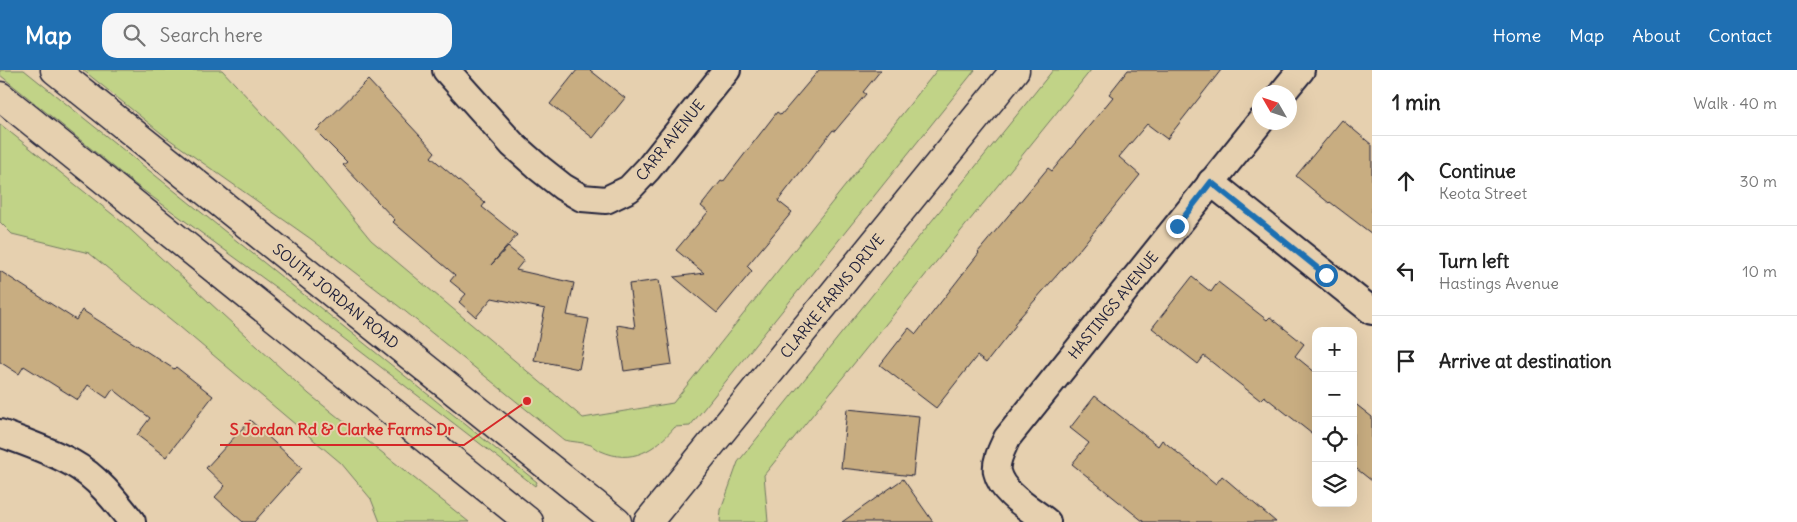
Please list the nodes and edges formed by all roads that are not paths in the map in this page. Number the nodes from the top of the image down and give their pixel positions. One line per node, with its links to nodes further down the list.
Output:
1 (55, 70): 14 (main road, SOUTH JORDAN ROAD)
2 (446, 70): 3 (street, CARR AVENUE)
3 (727, 70)
4 (1015, 70): 15 (main road, CLARKE FARMS DRIVE)
5 (1302, 70): 6 (street)
6 (1289, 85)
7 (0, 96): 13 (main road)
8 (1253, 130): 9 (street, HASTINGS AVENUE)
9 (1211, 182): 10 (street); 16 (street, HASTINGS AVENUE)
10 (1372, 311)
11 (0, 433): 12 (street)
12 (132, 522)
13 (529, 522)
14 (617, 522)
15 (648, 522)
16 (1047, 522)

